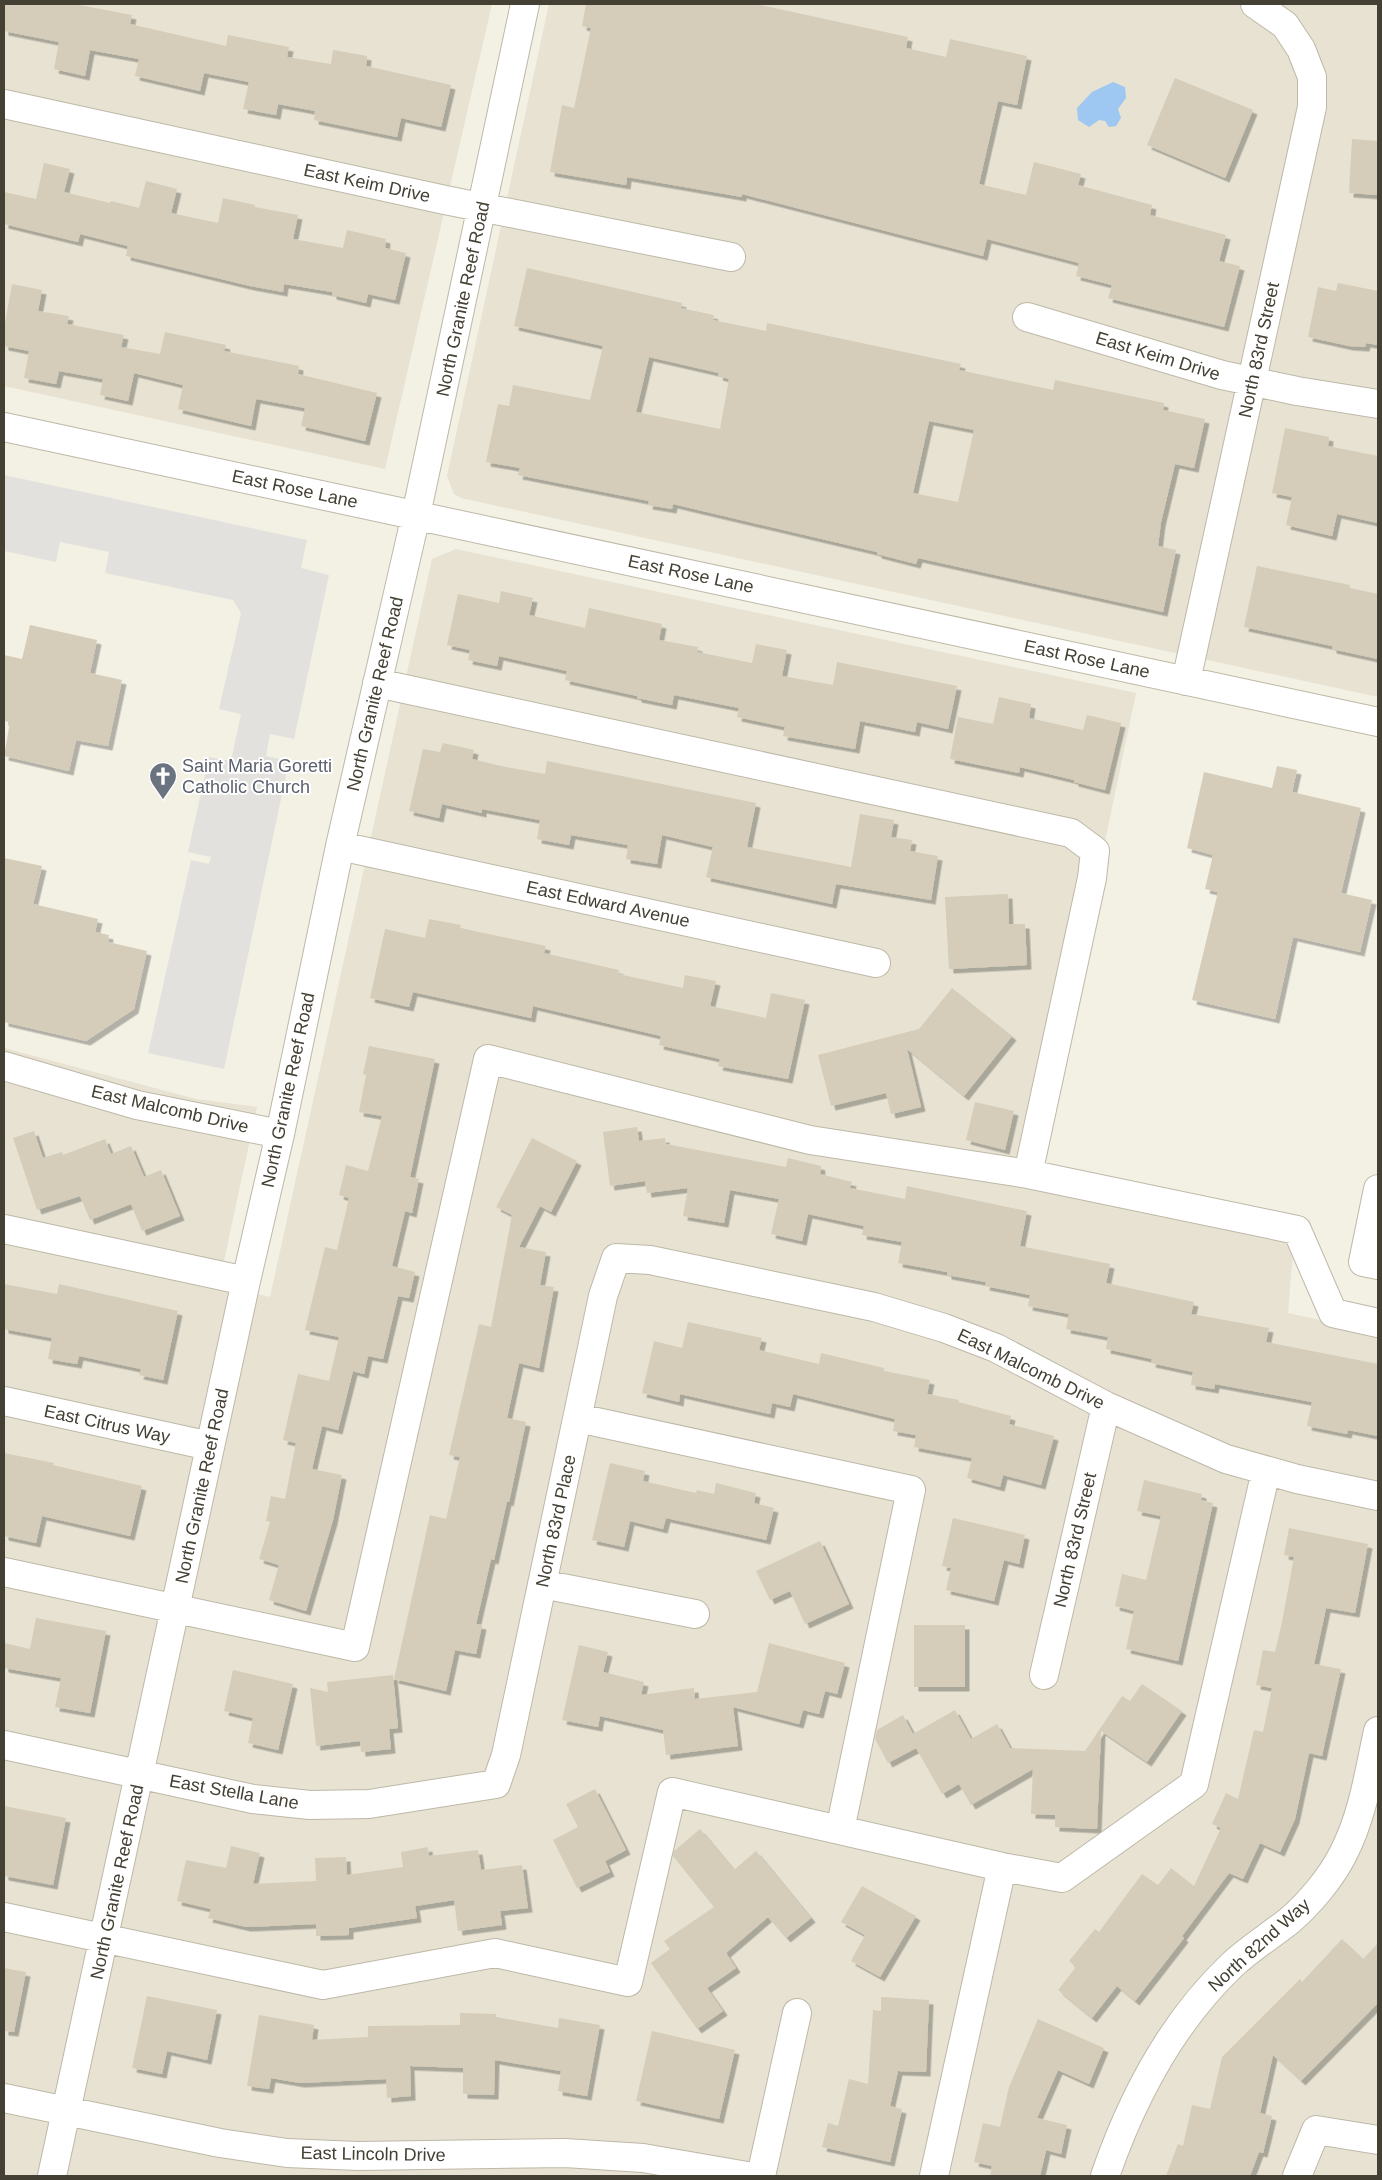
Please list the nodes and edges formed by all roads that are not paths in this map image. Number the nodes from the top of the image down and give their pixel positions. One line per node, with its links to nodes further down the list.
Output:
1 (525, 4): 4 (street, North Granite Reef Road)
2 (1255, 4): 7 (street, North 83rd Street)
3 (4, 104): 4 (street, East Keim Drive)
4 (482, 208): 5 (street, East Keim Drive); 10 (street, North Granite Reef Road)
5 (731, 257)
6 (1027, 317): 7 (street, East Keim Drive)
7 (1253, 382): 8 (street, East Keim Drive); 11 (street, North 83rd Street)
8 (1378, 404)
9 (4, 427): 10 (street, East Rose Lane)
10 (416, 515): 11 (street, East Rose Lane); 12 (street, North Granite Reef Road)
11 (1186, 681): 13 (street, East Rose Lane)
12 (377, 683): 14 (street, North Granite Reef Road); 18 (street)
13 (1378, 722)
14 (340, 846): 15 (street, East Edward Avenue); 17 (street, North Granite Reef Road)
15 (876, 963)
16 (4, 1066): 17 (street, East Malcomb Drive)
17 (280, 1134): 23 (street, North Granite Reef Road)
18 (1028, 1174): 24 (street); 33 (street)
19 (1378, 1190): 22 (street)
20 (4, 1229): 23 (street)
21 (616, 1258): 26 (street, East Malcomb Drive); 27 (street, North 83rd Place)
22 (1378, 1265)
23 (246, 1281): 28 (street, North Granite Reef Road)
24 (1378, 1323)
25 (4, 1401): 28 (street, East Citrus Way)
26 (1106, 1406): 29 (street, East Malcomb Drive); 35 (street, North 83rd Street)
27 (578, 1418): 32 (street, North 83rd Place); 40 (street)
28 (210, 1446): 33 (street, North Granite Reef Road)
29 (1266, 1471): 30 (street, East Malcomb Drive); 41 (street)
30 (1378, 1496)
31 (4, 1572): 33 (street)
32 (542, 1584): 34 (street); 39 (street, North 83rd Place)
33 (175, 1609): 38 (street, North Granite Reef Road)
34 (695, 1614)
35 (1044, 1675)
36 (1378, 1731): 52 (street, North 82nd Way)
37 (4, 1745): 38 (street, East Stella Lane)
38 (140, 1775): 39 (street, East Stella Lane); 43 (street, North Granite Reef Road)
39 (496, 1784)
40 (840, 1830): 41 (street); 43 (street)
41 (1002, 1867): 51 (street)
42 (4, 1918): 43 (street)
43 (105, 1939): 46 (street, North Granite Reef Road)
44 (797, 2013): 50 (street)
45 (4, 2098): 46 (street, East Lincoln Drive)
46 (67, 2111): 48 (street, North Granite Reef Road); 49 (street, East Lincoln Drive)
47 (1378, 2140): 53 (street)
48 (52, 2176)
49 (747, 2176)
50 (761, 2176)
51 (934, 2176)
52 (1105, 2176)
53 (1296, 2176)

